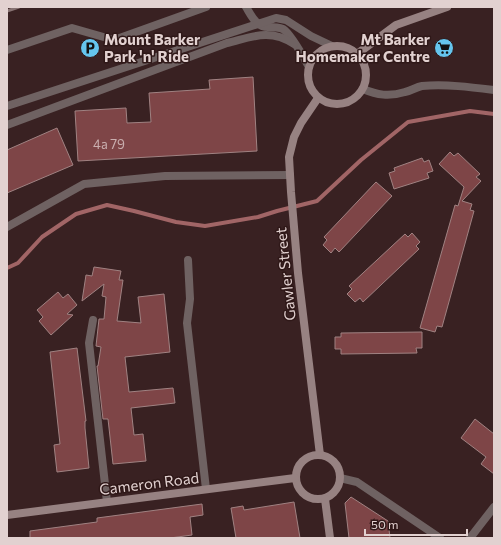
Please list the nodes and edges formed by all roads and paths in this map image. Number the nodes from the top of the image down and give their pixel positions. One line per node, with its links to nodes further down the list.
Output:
1 (206, 7): 7 (street)
2 (246, 7): 4 (street)
3 (447, 7): 8 (street)
4 (258, 24): 5 (street); 6 (street); 13 (street)
5 (294, 44): 9 (street); 14 (street)
6 (332, 46): 8 (street); 9 (street)
7 (7, 50)
8 (357, 54): 10 (street)
9 (309, 67): 12 (street)
10 (363, 89): 11 (street); 12 (street)
11 (494, 90)
12 (318, 98): 15 (street, Gawler Street)
13 (7, 106)
14 (7, 124)
15 (290, 175): 16 (street); 19 (street, Gawler Street)
16 (7, 227)
17 (188, 260): 22 (street)
18 (93, 320): 24 (street)
19 (320, 455): 20 (street); 21 (street)
20 (295, 478): 22 (street, Cameron Road); 23 (street)
21 (340, 478): 23 (street); 28 (street)
22 (206, 489): 24 (street, Cameron Road)
23 (325, 499): 27 (street)
24 (107, 502): 26 (street, Cameron Road)
25 (494, 507): 29 (street)
26 (7, 515)
27 (330, 538)
28 (440, 538)
29 (470, 538)

